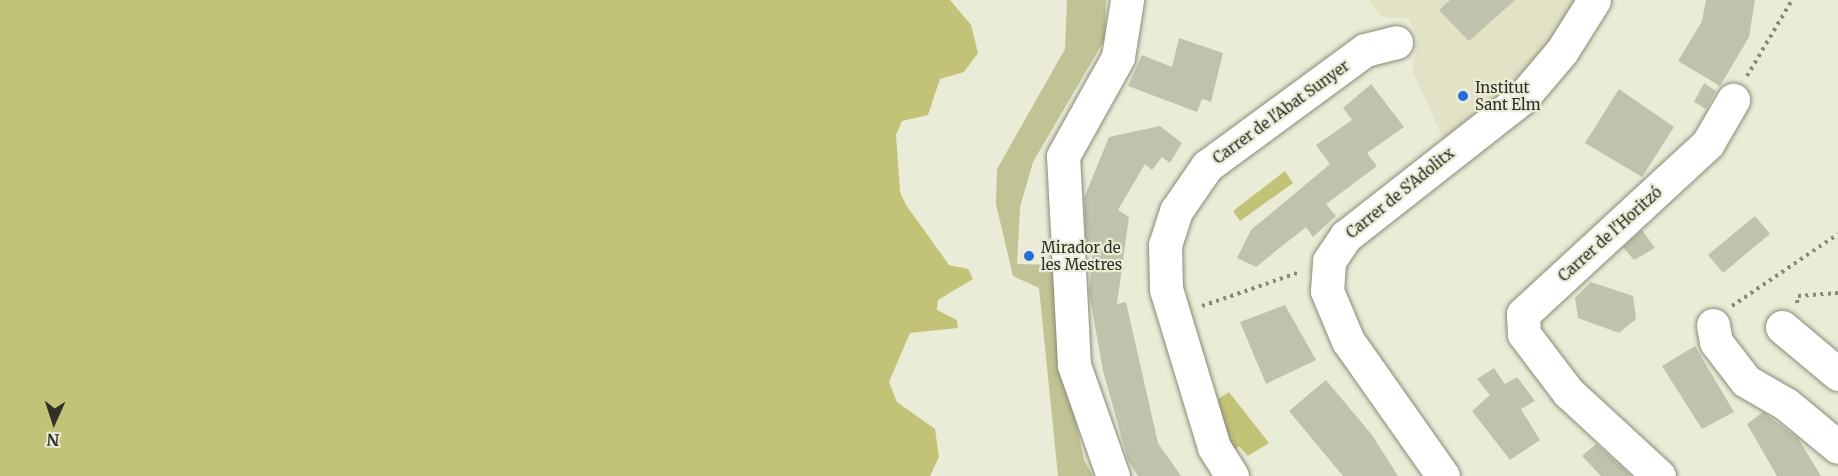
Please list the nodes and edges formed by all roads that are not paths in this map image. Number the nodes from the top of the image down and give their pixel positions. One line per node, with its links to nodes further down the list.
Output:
1 (1127, 0): 9 (street)
2 (1594, 0): 11 (street, Carrer de S'Adolitx)
3 (1396, 42): 10 (street, Carrer de l'Abat Sunyer)
4 (1733, 100): 12 (street, Carrer de l'Horitzó)
5 (1718, 319): 8 (street)
6 (1782, 327): 7 (street)
7 (1838, 374)
8 (1838, 447)
9 (1113, 476)
10 (1232, 476)
11 (1443, 476)
12 (1659, 476)

